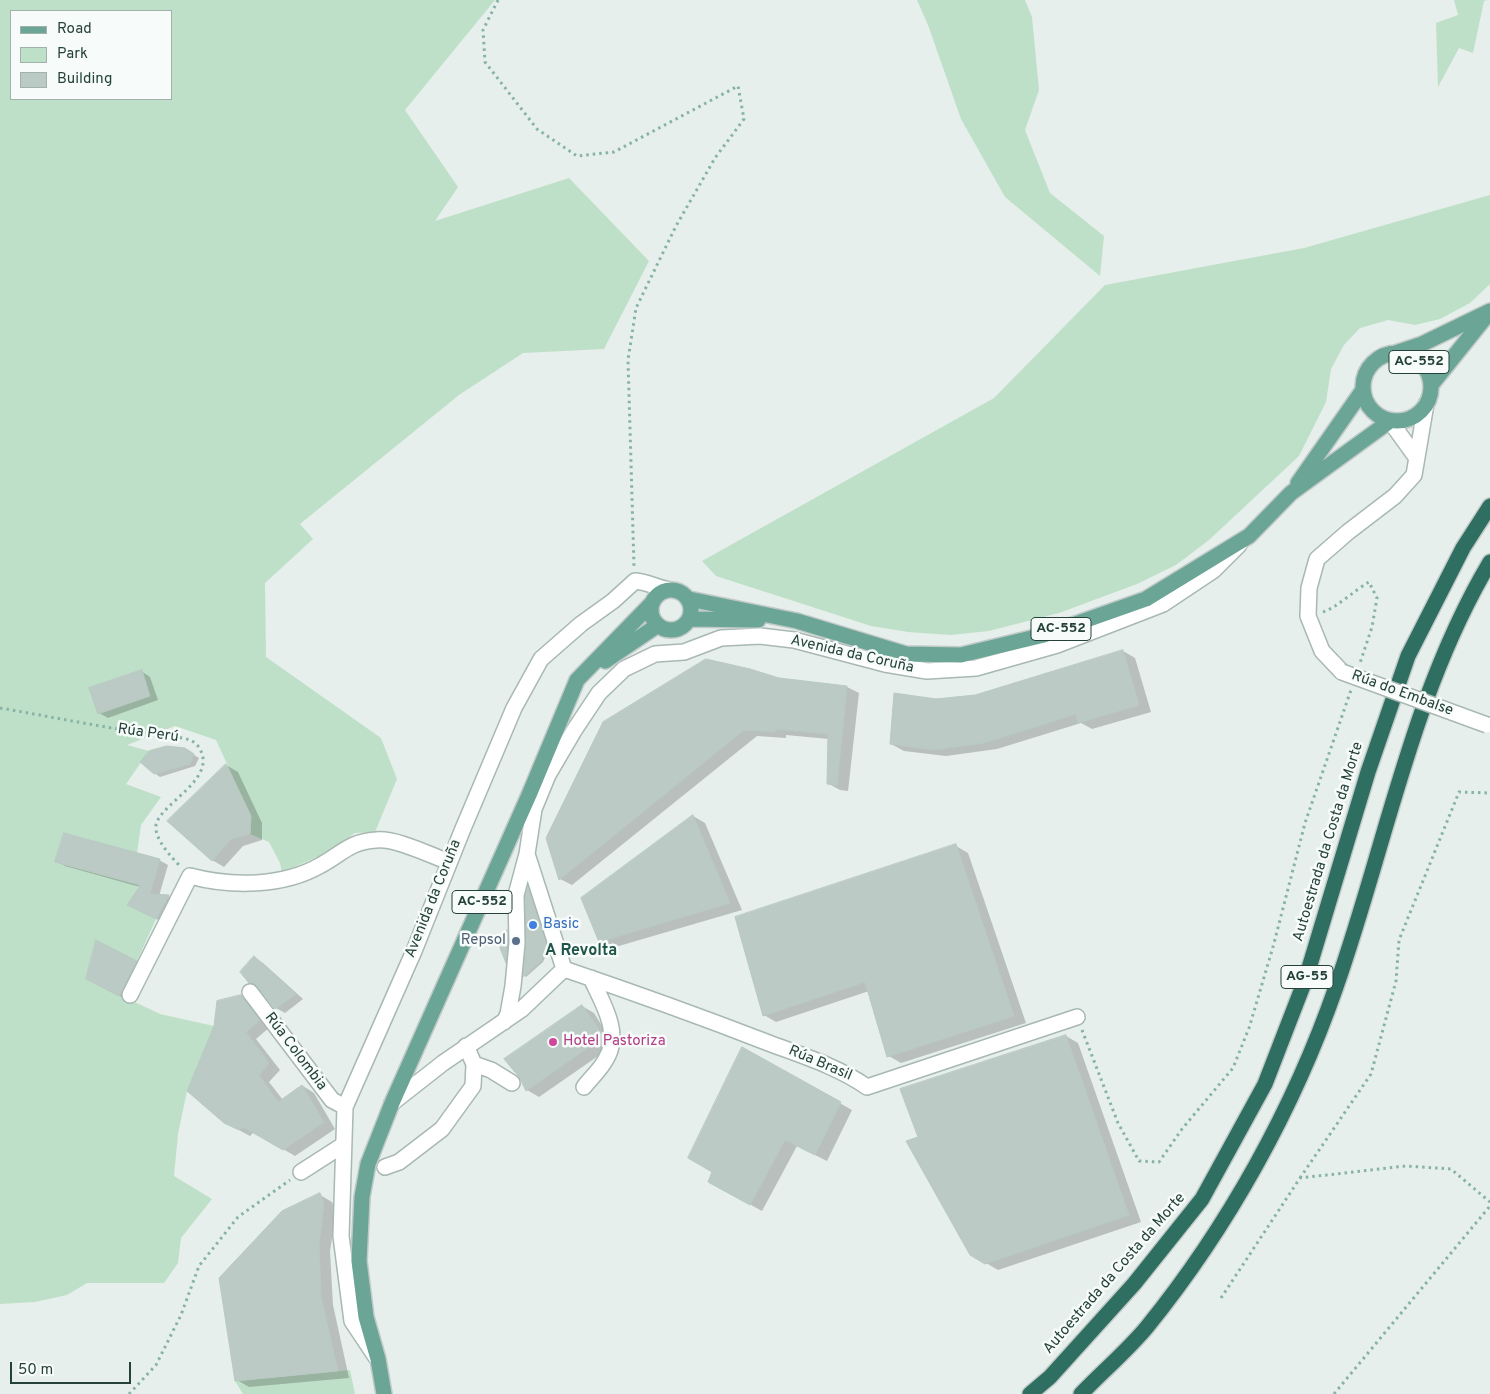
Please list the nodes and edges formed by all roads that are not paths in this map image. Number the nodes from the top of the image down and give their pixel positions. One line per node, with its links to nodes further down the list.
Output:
1 (1490, 312): 2 (main road, AC-552); 3 (main road, AC-552)
2 (1382, 357): 3 (main road, AC-552); 4 (main road, AC-552)
3 (1431, 385): 5 (main road, AC-552)
4 (1363, 390): 6 (main road); 8 (main road, Avenida da Coruña / AC-552)
5 (1426, 404): 6 (main road, AC-552); 7 (street, Rúa do Embalse)
6 (1390, 421): 7 (street); 8 (main road, Avenida da Coruña / AC-552)
7 (1416, 457): 20 (street, Rúa do Embalse, bridge)
8 (1291, 493): 10 (main road, Avenida da Coruña / AC-552)
9 (1490, 506): 42 (highway, Autoestrada da Costa da Morte / AG-55)
10 (1249, 536): 16 (main road, Avenida da Coruña / AC-552); 21 (street, Avenida da Coruña)
11 (1490, 562): 43 (highway, AG-55)
12 (670, 590): 13 (main road, AC-552); 14 (main road, AC-552); 23 (street, Avenida da Coruña)
13 (689, 599): 15 (main road); 16 (main road, Avenida da Coruña / AC-552)
14 (652, 604): 17 (main road); 18 (main road, Avenida da Coruña / AC-552)
15 (689, 619): 16 (main road, Avenida da Coruña / AC-552); 17 (main road, AC-552)
16 (797, 621)
17 (658, 625): 18 (main road)
18 (577, 680): 19 (main road, Avenida da Coruña / AC-552)
19 (570, 699): 21 (street, Avenida da Coruña); 34 (main road, Avenida da Coruña / AC-552)
20 (1489, 726)
21 (534, 809): 22 (street, Avenida da Coruña)
22 (527, 854): 24 (street, Avenida da Coruña); 29 (street)
23 (449, 862): 27 (street); 35 (street, Avenida da Coruña)
24 (564, 969): 25 (street, Rúa Brasil); 29 (street)
25 (591, 978): 28 (street, Rúa Brasil); 33 (street)
26 (250, 992): 35 (street, Rúa Colombia)
27 (130, 995)
28 (1077, 1017)
29 (504, 1022): 30 (street)
30 (466, 1046): 31 (street); 34 (street)
31 (474, 1064): 32 (street); 37 (street)
32 (512, 1083)
33 (584, 1087)
34 (392, 1103): 39 (main road, Avenida da Coruña / AC-552)
35 (345, 1107): 36 (street, Avenida da Coruña)
36 (343, 1144): 38 (street); 39 (street, Avenida da Coruña)
37 (385, 1167)
38 (301, 1172)
39 (378, 1359): 40 (main road, AC-552); 41 (main road, AC-552)
40 (384, 1394)
41 (392, 1394)
42 (1030, 1394)
43 (1081, 1394)

